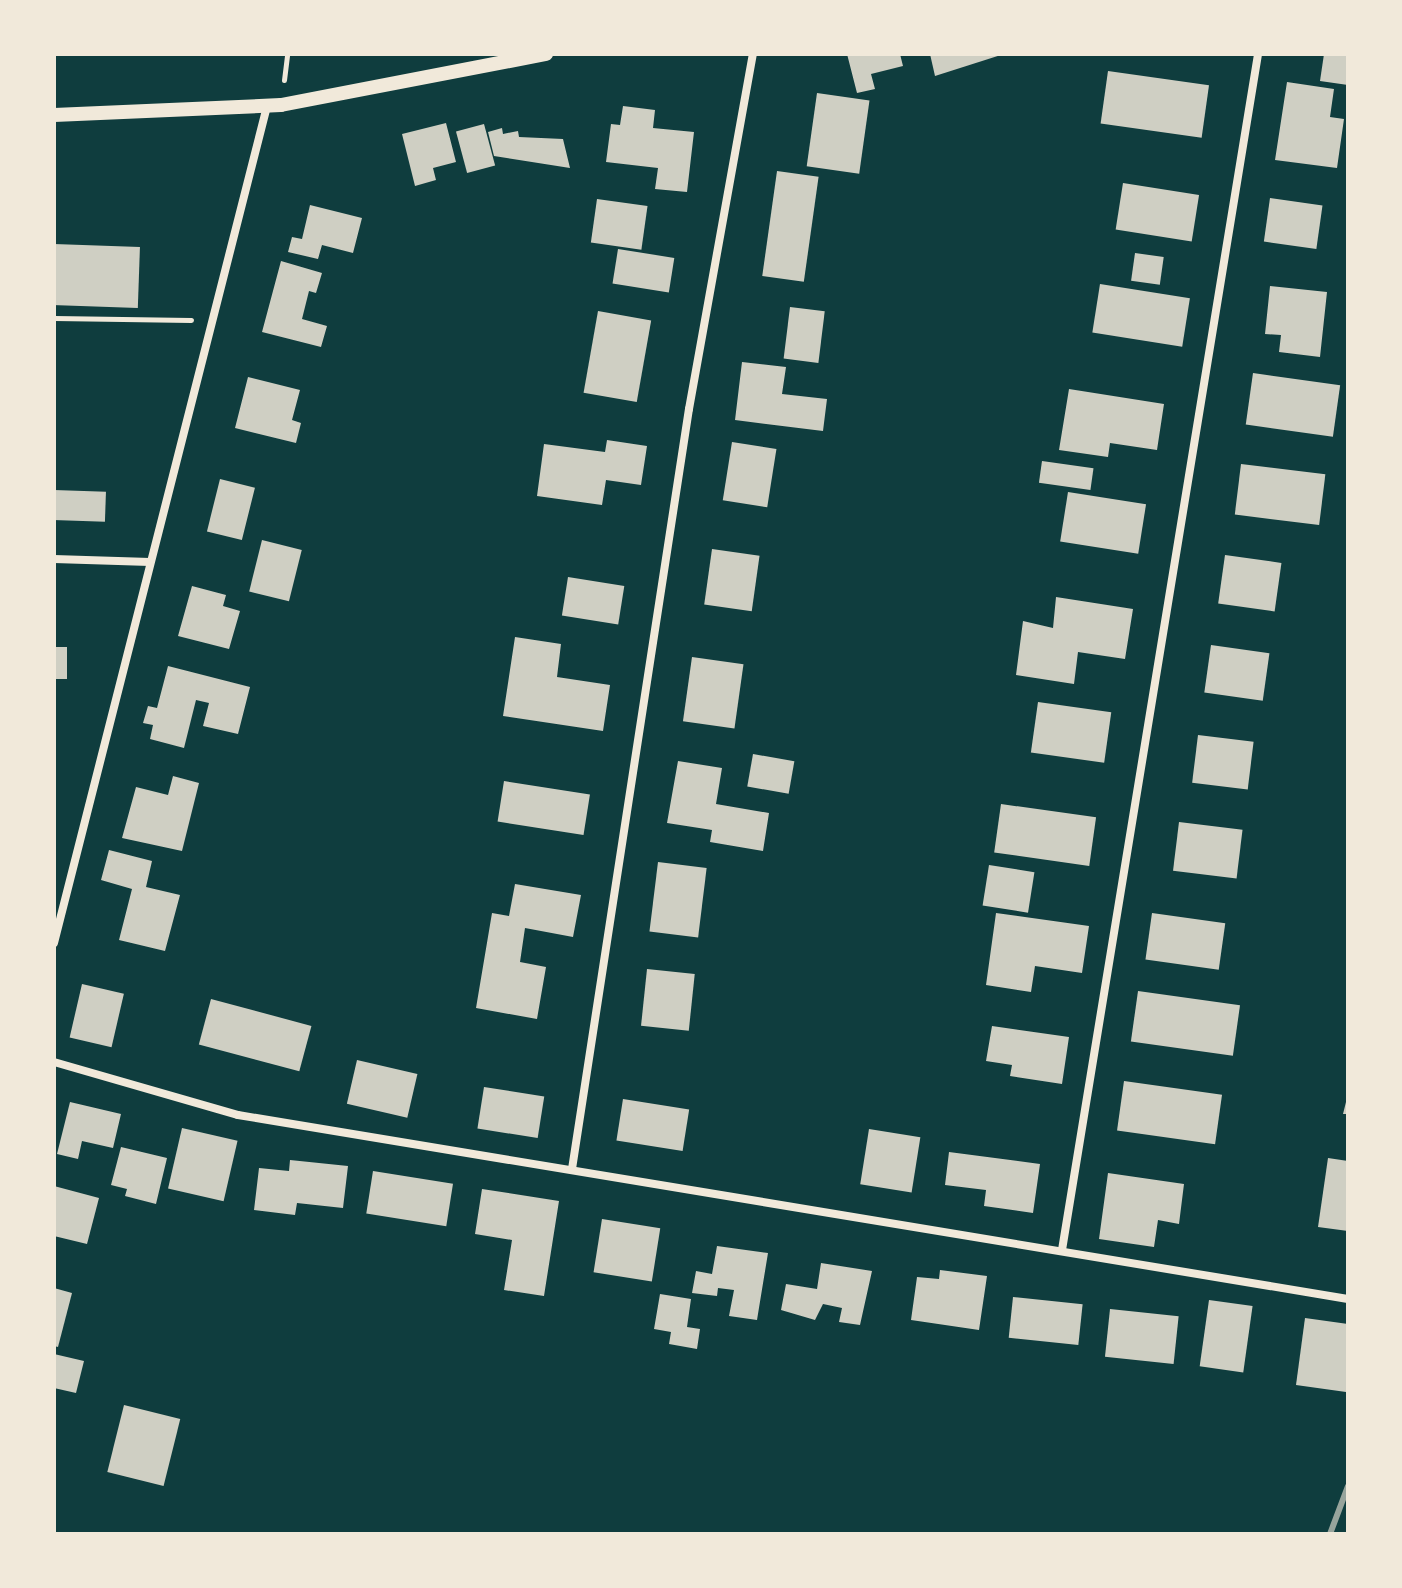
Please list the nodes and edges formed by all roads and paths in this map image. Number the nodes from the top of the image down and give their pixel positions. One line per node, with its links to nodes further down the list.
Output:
1 (546, 54): 4 (street)
2 (753, 54): 12 (street)
3 (1258, 54): 13 (street)
4 (267, 106): 5 (street); 7 (street)
5 (54, 115)
6 (54, 318): 7 (path)
7 (212, 321): 9 (street)
8 (54, 559): 9 (street)
9 (150, 562): 10 (street)
10 (54, 943)
11 (54, 1062): 12 (street)
12 (572, 1169): 13 (street)
13 (1062, 1250): 14 (street)
14 (1348, 1299)

